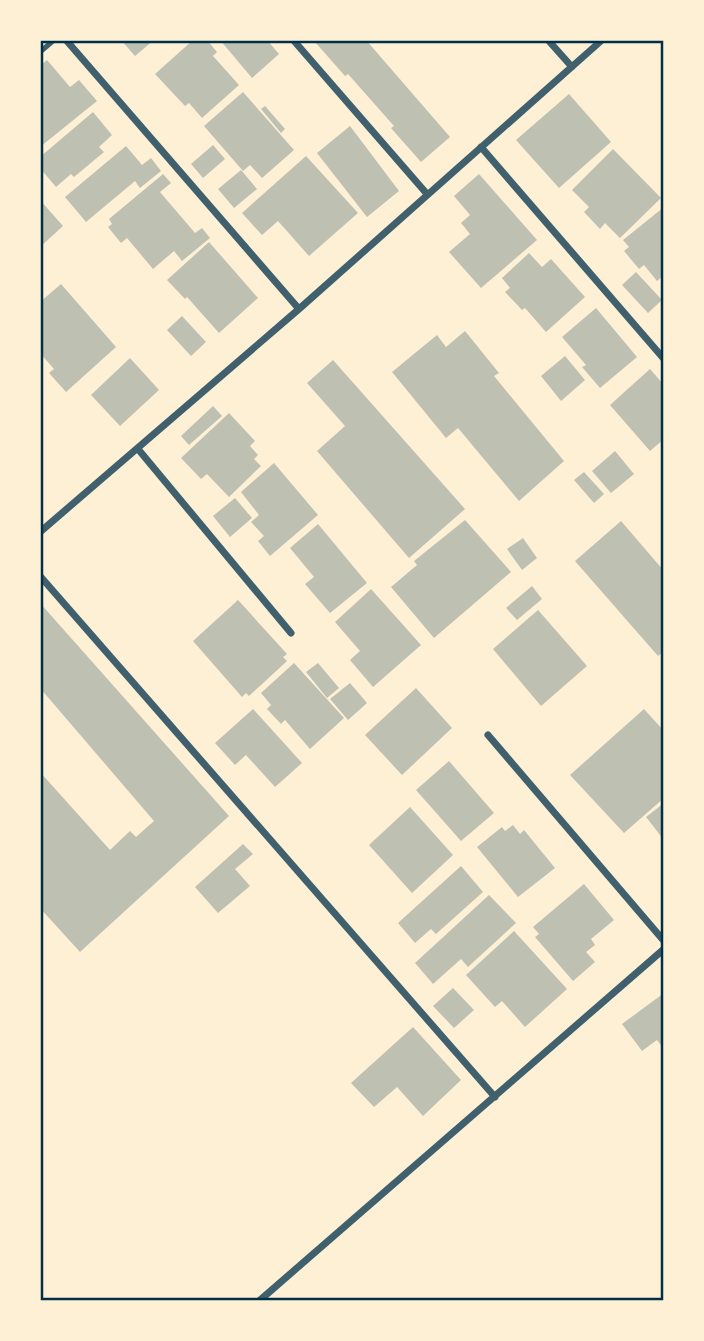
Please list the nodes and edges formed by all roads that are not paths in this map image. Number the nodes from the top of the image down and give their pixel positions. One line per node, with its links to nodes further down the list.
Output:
1 (54, 40): 6 (lane)
2 (66, 40): 10 (street)
3 (548, 40): 7 (street)
4 (602, 40): 7 (street)
5 (295, 42): 9 (street)
6 (40, 52)
7 (572, 67): 8 (street)
8 (481, 146): 9 (street); 11 (street)
9 (427, 194): 10 (street)
10 (299, 309): 12 (street)
11 (664, 359)
12 (138, 449): 13 (street); 15 (street)
13 (40, 532)
14 (40, 576): 19 (street)
15 (291, 633)
16 (488, 735): 17 (street)
17 (664, 941)
18 (664, 949): 19 (street)
19 (495, 1097): 20 (street)
20 (259, 1301)

